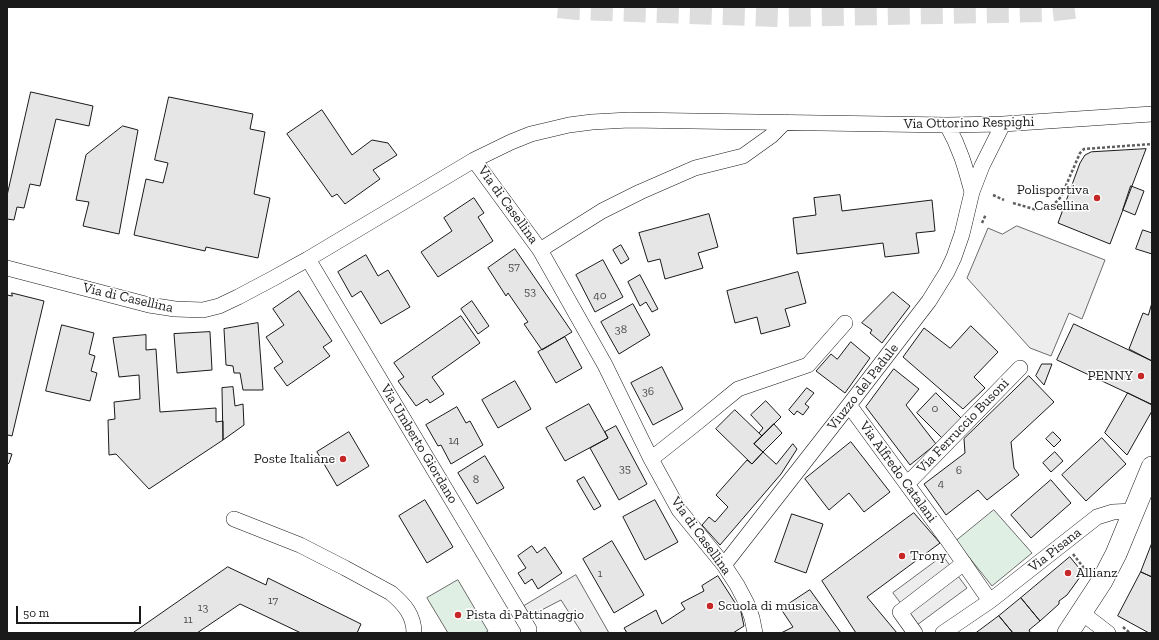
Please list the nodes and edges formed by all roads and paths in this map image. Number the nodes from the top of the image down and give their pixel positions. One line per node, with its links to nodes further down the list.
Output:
1 (1152, 114): 3 (street, Via Ottorino Respighi)
2 (785, 122): 4 (street, Via Ottorino Respighi); 6 (street, Via Ottorino Respighi); 11 (street)
3 (1003, 124): 4 (street, Via Ottorino Respighi); 7 (street, Viuzzo del Padule)
4 (947, 125): 7 (street, Viuzzo del Padule)
5 (1152, 144): 10 (path)
6 (474, 160): 11 (street, Via di Casellina); 12 (street, Via di Casellina)
7 (972, 192): 16 (street, Viuzzo del Padule)
8 (993, 196): 9 (path)
9 (1004, 200)
10 (1013, 203)
11 (540, 250): 17 (street, Via di Casellina)
12 (308, 259): 13 (street, Via di Casellina); 28 (street, Via Umberto Giordano)
13 (7, 268)
14 (845, 323): 17 (street)
15 (1020, 368): 19 (street, Via Ferruccio Busoni)
16 (849, 405): 19 (street, Via Alfredo Catalani); 24 (street, Viuzzo del Padule)
17 (651, 459): 24 (street, Via di Casellina)
18 (1152, 467): 20 (main road)
19 (906, 484): 23 (street, Via Alfredo Catalani)
20 (1133, 511): 26 (street, Via Pisana); 27 (main road)
21 (234, 519): 29 (street)
22 (1071, 552): 25 (path)
23 (964, 563): 26 (street, Via Alfredo Catalani); 31 (street)
24 (724, 565): 30 (street, Via di Casellina)
25 (1090, 573)
26 (990, 601): 32 (street, Via Pisana)
27 (1082, 614): 33 (main road); 34 (street)
28 (528, 631)
29 (414, 633)
30 (755, 633)
31 (915, 633)
32 (943, 633)
33 (1068, 633)
34 (1108, 633)

